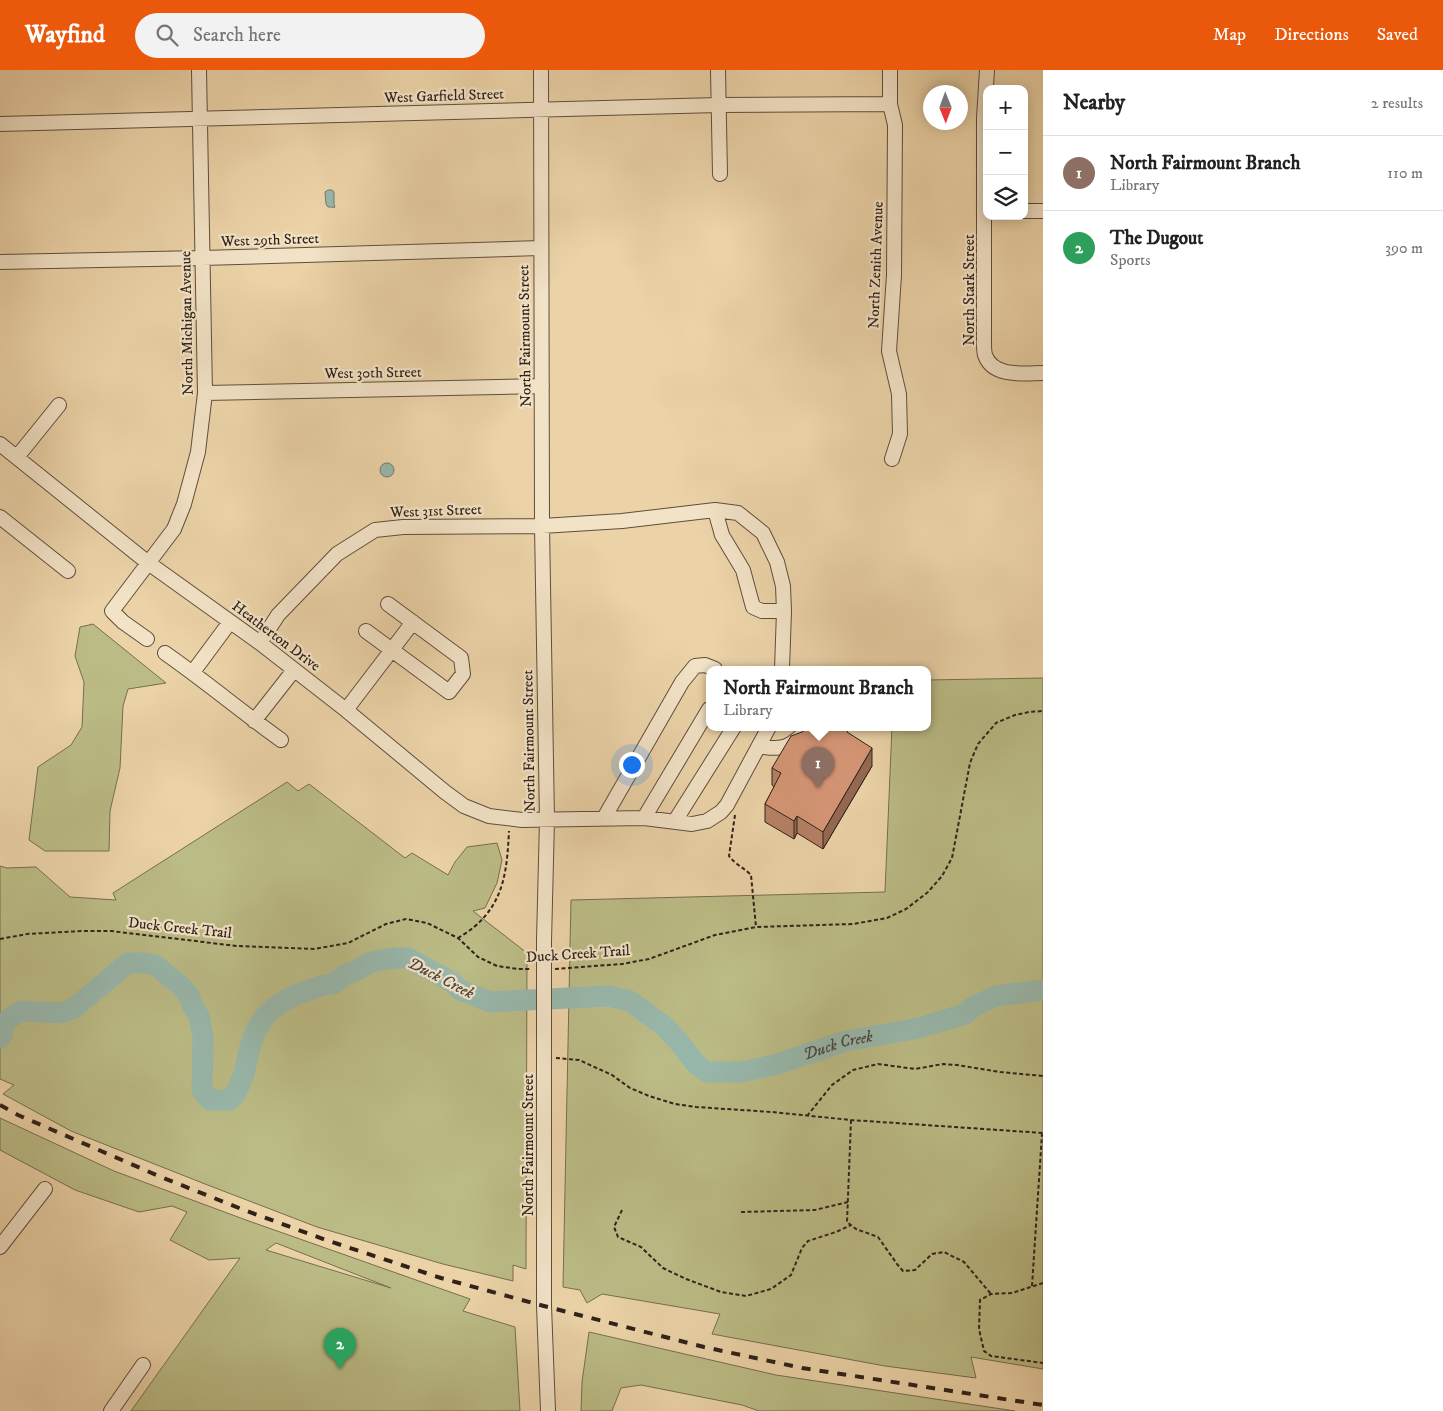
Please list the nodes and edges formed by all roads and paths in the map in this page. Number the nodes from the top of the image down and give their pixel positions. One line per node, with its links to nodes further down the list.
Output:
1 (199, 70): 9 (street, North Michigan Avenue)
2 (541, 70): 8 (street, North Fairmount Street)
3 (718, 70): 7 (street)
4 (890, 70): 6 (street, North Zenith Avenue)
5 (987, 70): 12 (street, North Stark Street)
6 (890, 104): 7 (street, West Garfield Street); 25 (street, North Zenith Avenue)
7 (718, 105): 8 (street, West Garfield Street); 11 (street)
8 (540, 110): 9 (street, West Garfield Street); 16 (street, North Fairmount Street)
9 (200, 119): 10 (street, West Garfield Street); 17 (street, North Michigan Avenue)
10 (0, 124)
11 (720, 174)
12 (985, 175)
13 (1028, 211): 14 (street)
14 (1043, 211)
15 (986, 220): 19 (street, North Stark Street)
16 (540, 248): 17 (street, West 29th Street); 20 (street, North Fairmount Street)
17 (202, 258): 18 (street, West 29th Street); 21 (street, North Michigan Avenue)
18 (0, 262)
19 (1043, 373)
20 (542, 386): 21 (street, West 30th Street); 28 (street, North Fairmount Street)
21 (205, 393): 29 (street, North Michigan Avenue)
22 (59, 405): 24 (street)
23 (0, 444): 24 (street, Heatherton Drive)
24 (17, 457): 29 (street, Heatherton Drive)
25 (892, 459)
26 (715, 510): 28 (street, West 31st Street); 32 (street, West 31st Street); 32 (street)
27 (0, 517): 30 (street)
28 (542, 526): 37 (street, West 31st Street); 57 (street, North Fairmount Street)
29 (147, 562): 33 (street, Heatherton Drive); 36 (street, North Michigan Avenue)
30 (68, 571)
31 (388, 604): 34 (street)
32 (784, 611): 41 (street, West 31st Street)
33 (230, 622): 37 (street, Heatherton Drive); 43 (street)
34 (413, 622): 38 (street); 38 (street)
35 (366, 631): 38 (street)
36 (147, 639)
37 (260, 643): 42 (street, Heatherton Drive)
38 (391, 650): 44 (street)
39 (165, 653): 43 (street)
40 (708, 666): 55 (street)
41 (782, 666)
42 (294, 670): 44 (street, Heatherton Drive); 47 (street)
43 (192, 672): 47 (street)
44 (346, 710): 54 (street, Heatherton Drive)
45 (1043, 711): 59 (path, Duck Creek Trail)
46 (706, 714): 56 (street)
47 (254, 721): 51 (street)
48 (731, 731): 58 (street)
49 (768, 731): 52 (street)
50 (807, 731): 52 (street)
51 (281, 740)
52 (759, 746): 53 (street)
53 (727, 805): 58 (street, Heatherton Drive); 59 (path)
54 (510, 818): 57 (street, Heatherton Drive); 60 (path)
55 (604, 818): 56 (street, Heatherton Drive); 57 (street, Heatherton Drive)
56 (644, 818): 58 (street, Heatherton Drive)
57 (547, 820): 64 (street, North Fairmount Street, bridge)
58 (675, 821)
59 (756, 927): 63 (path, Duck Creek Trail)
60 (458, 938): 61 (path, Duck Creek Trail); 62 (path, Duck Creek Trail)
61 (0, 939)
62 (537, 969)
63 (547, 969)
64 (544, 1052): 66 (path); 81 (street, North Fairmount Street)
65 (1043, 1076): 66 (path)
66 (807, 1116): 67 (path)
67 (851, 1120): 68 (path); 70 (path)
68 (1042, 1132): 76 (path)
69 (45, 1189): 74 (street)
70 (848, 1202): 72 (path); 73 (path)
71 (622, 1210): 73 (path)
72 (741, 1212)
73 (851, 1225): 77 (path)
74 (0, 1247)
75 (1043, 1283): 76 (path)
76 (1032, 1286): 77 (path)
77 (991, 1294): 78 (path)
78 (1043, 1363)
79 (144, 1365): 80 (street)
80 (111, 1411)
81 (548, 1411)

